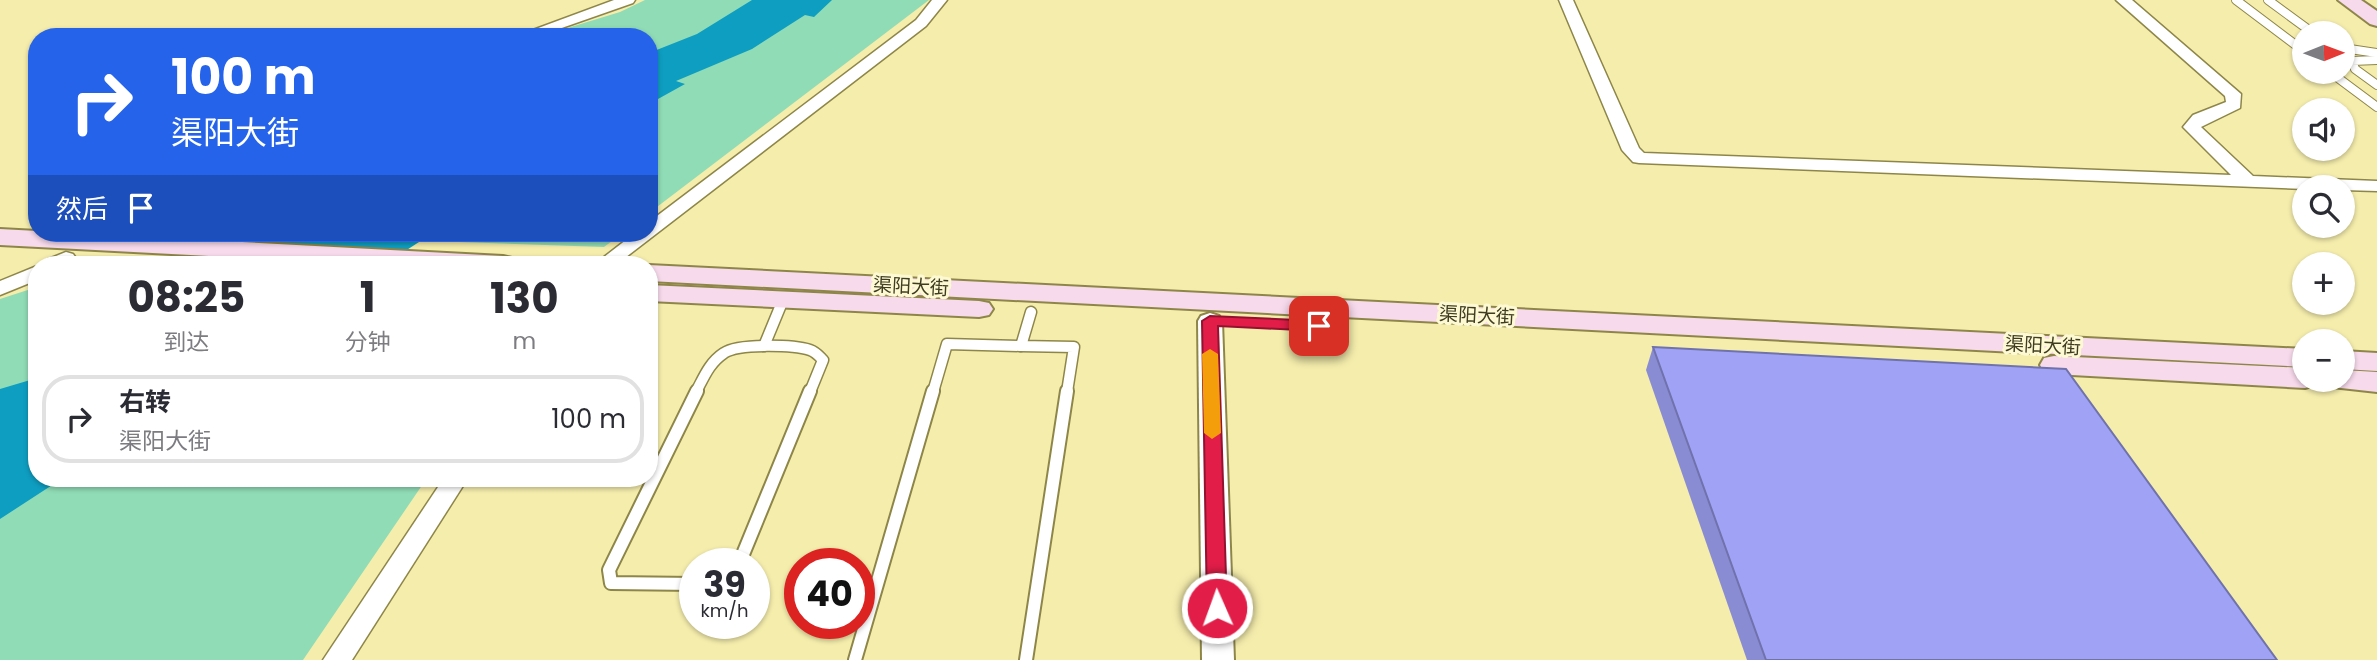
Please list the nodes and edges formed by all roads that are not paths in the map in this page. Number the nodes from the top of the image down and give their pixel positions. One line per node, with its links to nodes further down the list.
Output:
1 (628, 0): 10 (street)
2 (940, 0): 20 (street)
3 (1566, 0): 18 (street)
4 (2123, 0): 18 (street)
5 (2236, 0): 11 (lane)
6 (2268, 0): 9 (lane)
7 (2348, 0): 8 (main road)
8 (2377, 20)
9 (2297, 21)
10 (548, 28)
11 (2292, 42)
12 (2356, 50): 13 (lane)
13 (2377, 53)
14 (2377, 60): 16 (lane)
15 (2346, 84): 17 (lane)
16 (2377, 85)
17 (2377, 107)
18 (2248, 181): 19 (street)
19 (2377, 186)
20 (658, 224)
21 (0, 237): 22 (main road)
22 (28, 237)
23 (154, 242): 26 (main road)
24 (635, 242): 27 (street)
25 (0, 254): 28 (main road)
26 (365, 256)
27 (616, 256)
28 (28, 257)
29 (658, 273): 38 (main road, 渠阳大街)
30 (28, 276): 31 (street)
31 (0, 289)
32 (658, 293): 33 (main road, 渠阳大街)
33 (783, 300): 34 (main road, 渠阳大街); 36 (lane)
34 (1031, 312): 35 (main road, 渠阳大街); 37 (lane)
35 (1210, 321): 41 (main road, 渠阳大街); 52 (street)
36 (764, 346): 44 (lane); 47 (lane)
37 (1021, 346): 50 (lane); 51 (lane)
38 (2292, 357)
39 (2355, 361): 40 (main road)
40 (2377, 362)
41 (2292, 377)
42 (2355, 381): 43 (main road)
43 (2377, 382)
44 (658, 471)
45 (450, 487): 49 (street)
46 (650, 487): 48 (lane)
47 (747, 548)
48 (679, 584)
49 (337, 660)
50 (855, 660)
51 (1026, 660)
52 (1218, 660)

